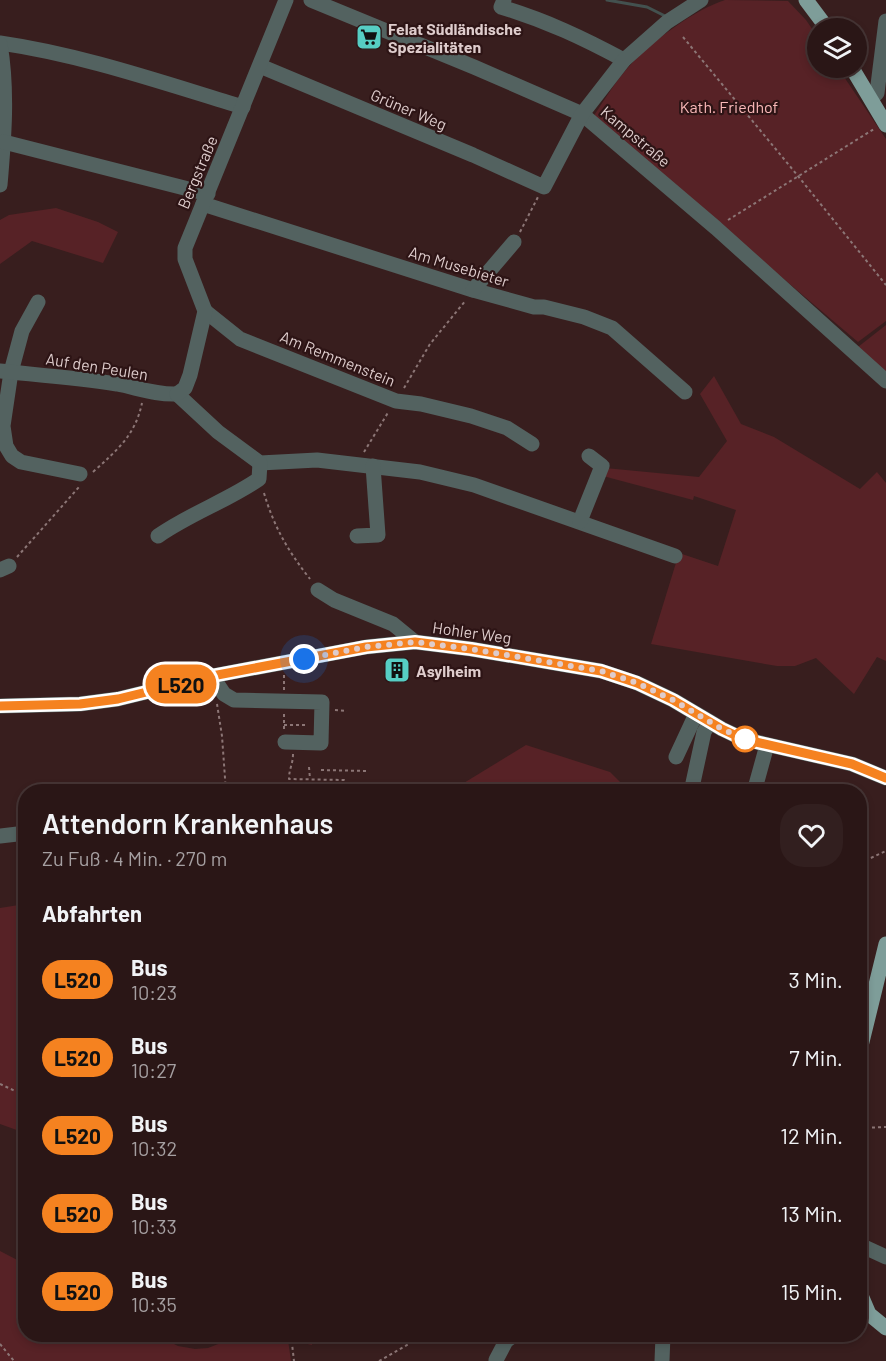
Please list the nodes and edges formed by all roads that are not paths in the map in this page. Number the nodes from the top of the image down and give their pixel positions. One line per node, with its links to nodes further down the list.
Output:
1 (286, 0): 10 (street, Bergstraße)
2 (311, 0): 14 (street, Kampstraße)
3 (504, 0): 9 (street)
4 (701, 0): 9 (street)
5 (807, 0): 6 (main road)
6 (820, 18)
7 (886, 21): 12 (street)
8 (0, 48): 13 (street); 16 (street)
9 (624, 60): 14 (street)
10 (260, 66): 13 (street, Bergstraße); 14 (street, Grüner Weg)
11 (858, 78): 12 (main road)
12 (871, 99): 15 (main road)
13 (243, 107): 18 (street, Bergstraße)
14 (582, 114): 24 (street, Kampstraße)
15 (885, 123)
16 (4, 142): 17 (street); 18 (street, Am Musebieter)
17 (0, 185)
18 (205, 199): 20 (street, Am Musebieter); 22 (street, Bergstraße)
19 (514, 242): 20 (street)
20 (473, 290): 25 (street, Am Musebieter)
21 (38, 302): 23 (street)
22 (205, 311): 26 (street); 27 (street, Am Remmenstein)
23 (6, 372): 26 (street, Auf den Peulen); 31 (street)
24 (886, 381)
25 (685, 392)
26 (177, 394): 29 (street)
27 (532, 444)
28 (589, 456): 32 (street)
29 (260, 463): 30 (street); 33 (street)
30 (373, 466): 32 (street); 34 (street)
31 (80, 474)
32 (580, 521): 35 (street)
33 (158, 536)
34 (357, 536)
35 (675, 556)
36 (318, 590): 37 (street)
37 (415, 642): 38 (street, Hohler Weg); 40 (street, Hohler Weg)
38 (212, 676): 39 (street, Hohler Weg); 42 (street)
39 (0, 706)
40 (696, 714): 41 (street, Hohler Weg); 44 (street)
41 (711, 722): 43 (street, Hohler Weg); 46 (street)
42 (285, 742)
43 (767, 745): 45 (street, Hohler Weg); 47 (street)
44 (676, 757)
45 (886, 778)
46 (693, 784)
47 (756, 784)
48 (18, 834): 49 (street)
49 (0, 836)
50 (886, 944): 51 (main road)
51 (867, 1021)
52 (867, 1248): 53 (street)
53 (886, 1257)
54 (867, 1309): 55 (main road)
55 (886, 1328)
56 (505, 1342): 58 (street)
57 (663, 1342): 59 (street)
58 (496, 1360)
59 (662, 1361)

